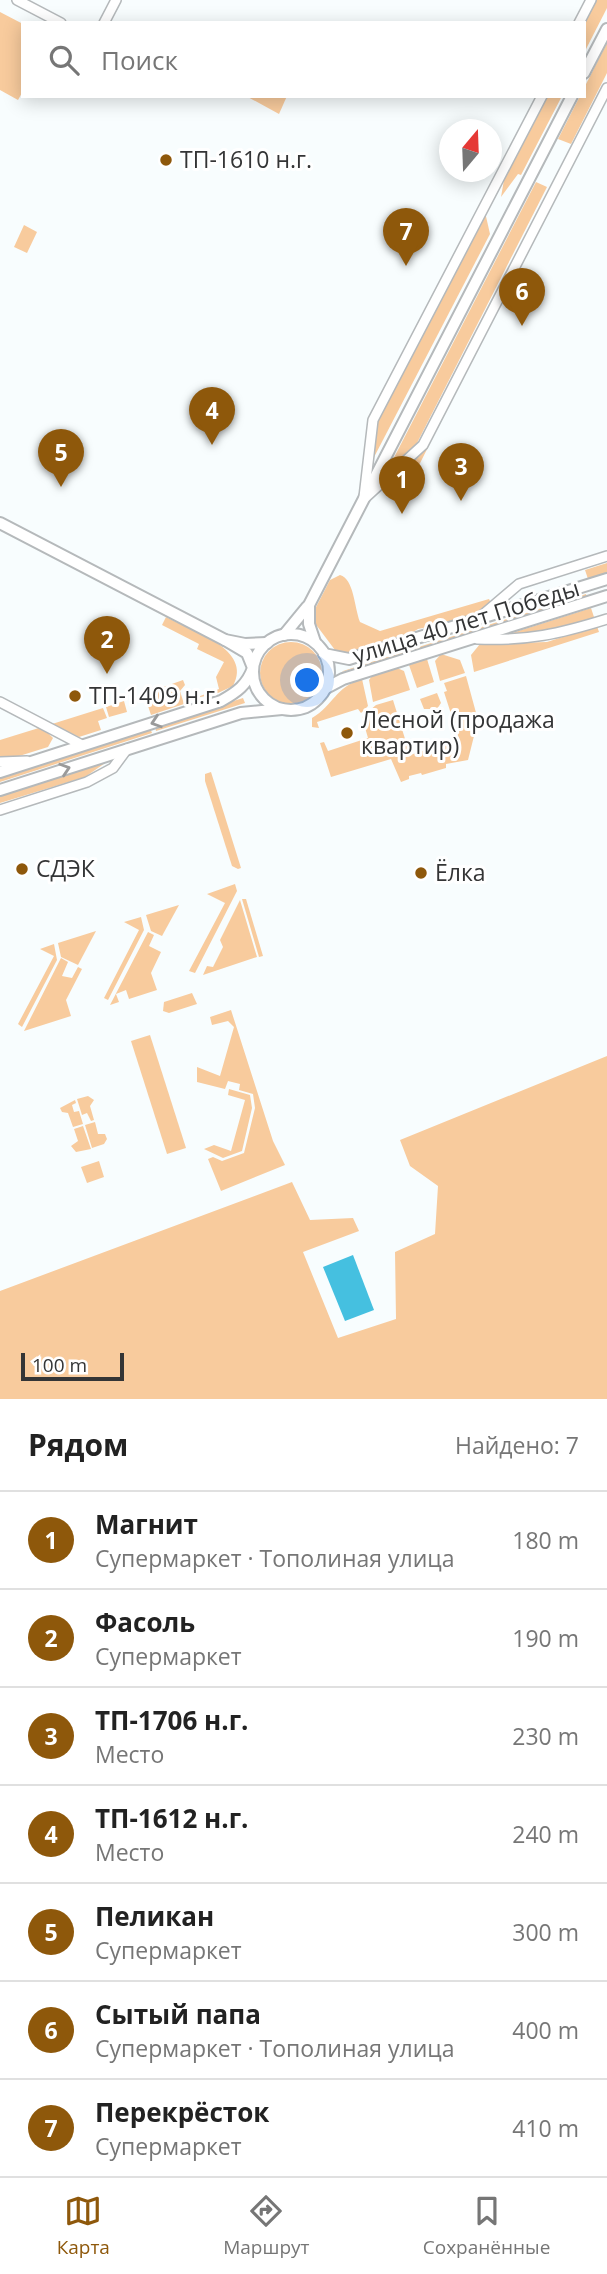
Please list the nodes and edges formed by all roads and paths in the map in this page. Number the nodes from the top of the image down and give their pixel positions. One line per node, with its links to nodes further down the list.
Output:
1 (17, 0): 4 (street)
2 (116, 0): 5 (street)
3 (591, 0): 6 (street)
4 (57, 21)
5 (105, 21)
6 (580, 21)
7 (607, 29): 8 (main road)
8 (586, 69)
9 (607, 88): 12 (street)
10 (541, 98): 12 (street)
11 (571, 98): 12 (main road)
12 (364, 498): 17 (main road)
13 (0, 523): 22 (main road)
14 (607, 556): 19 (street)
15 (607, 579): 19 (main road, улица 40 лет Победы)
16 (607, 596): 21 (main road, улица 40 лет Победы)
17 (309, 605): 20 (main road); 23 (main road)
18 (607, 619): 21 (street, улица 40 лет Победы)
19 (476, 621): 25 (main road, улица 40 лет Победы)
20 (284, 635): 23 (main road); 24 (main road)
21 (471, 639): 27 (main road, улица 40 лет Победы)
22 (225, 640): 24 (main road); 26 (main road)
23 (315, 642): 25 (main road)
24 (267, 643): 26 (main road)
25 (324, 654): 27 (main road)
26 (254, 668): 29 (main road); 30 (main road, one-way to 30)
27 (326, 688): 29 (main road)
28 (0, 702): 30 (street)
29 (282, 709): 31 (main road)
30 (82, 745): 32 (main road)
31 (127, 749): 35 (main road, one-way to 31); 36 (street)
32 (36, 760): 33 (street); 34 (main road)
33 (0, 762)
34 (0, 772)
35 (0, 790)
36 (0, 810)

